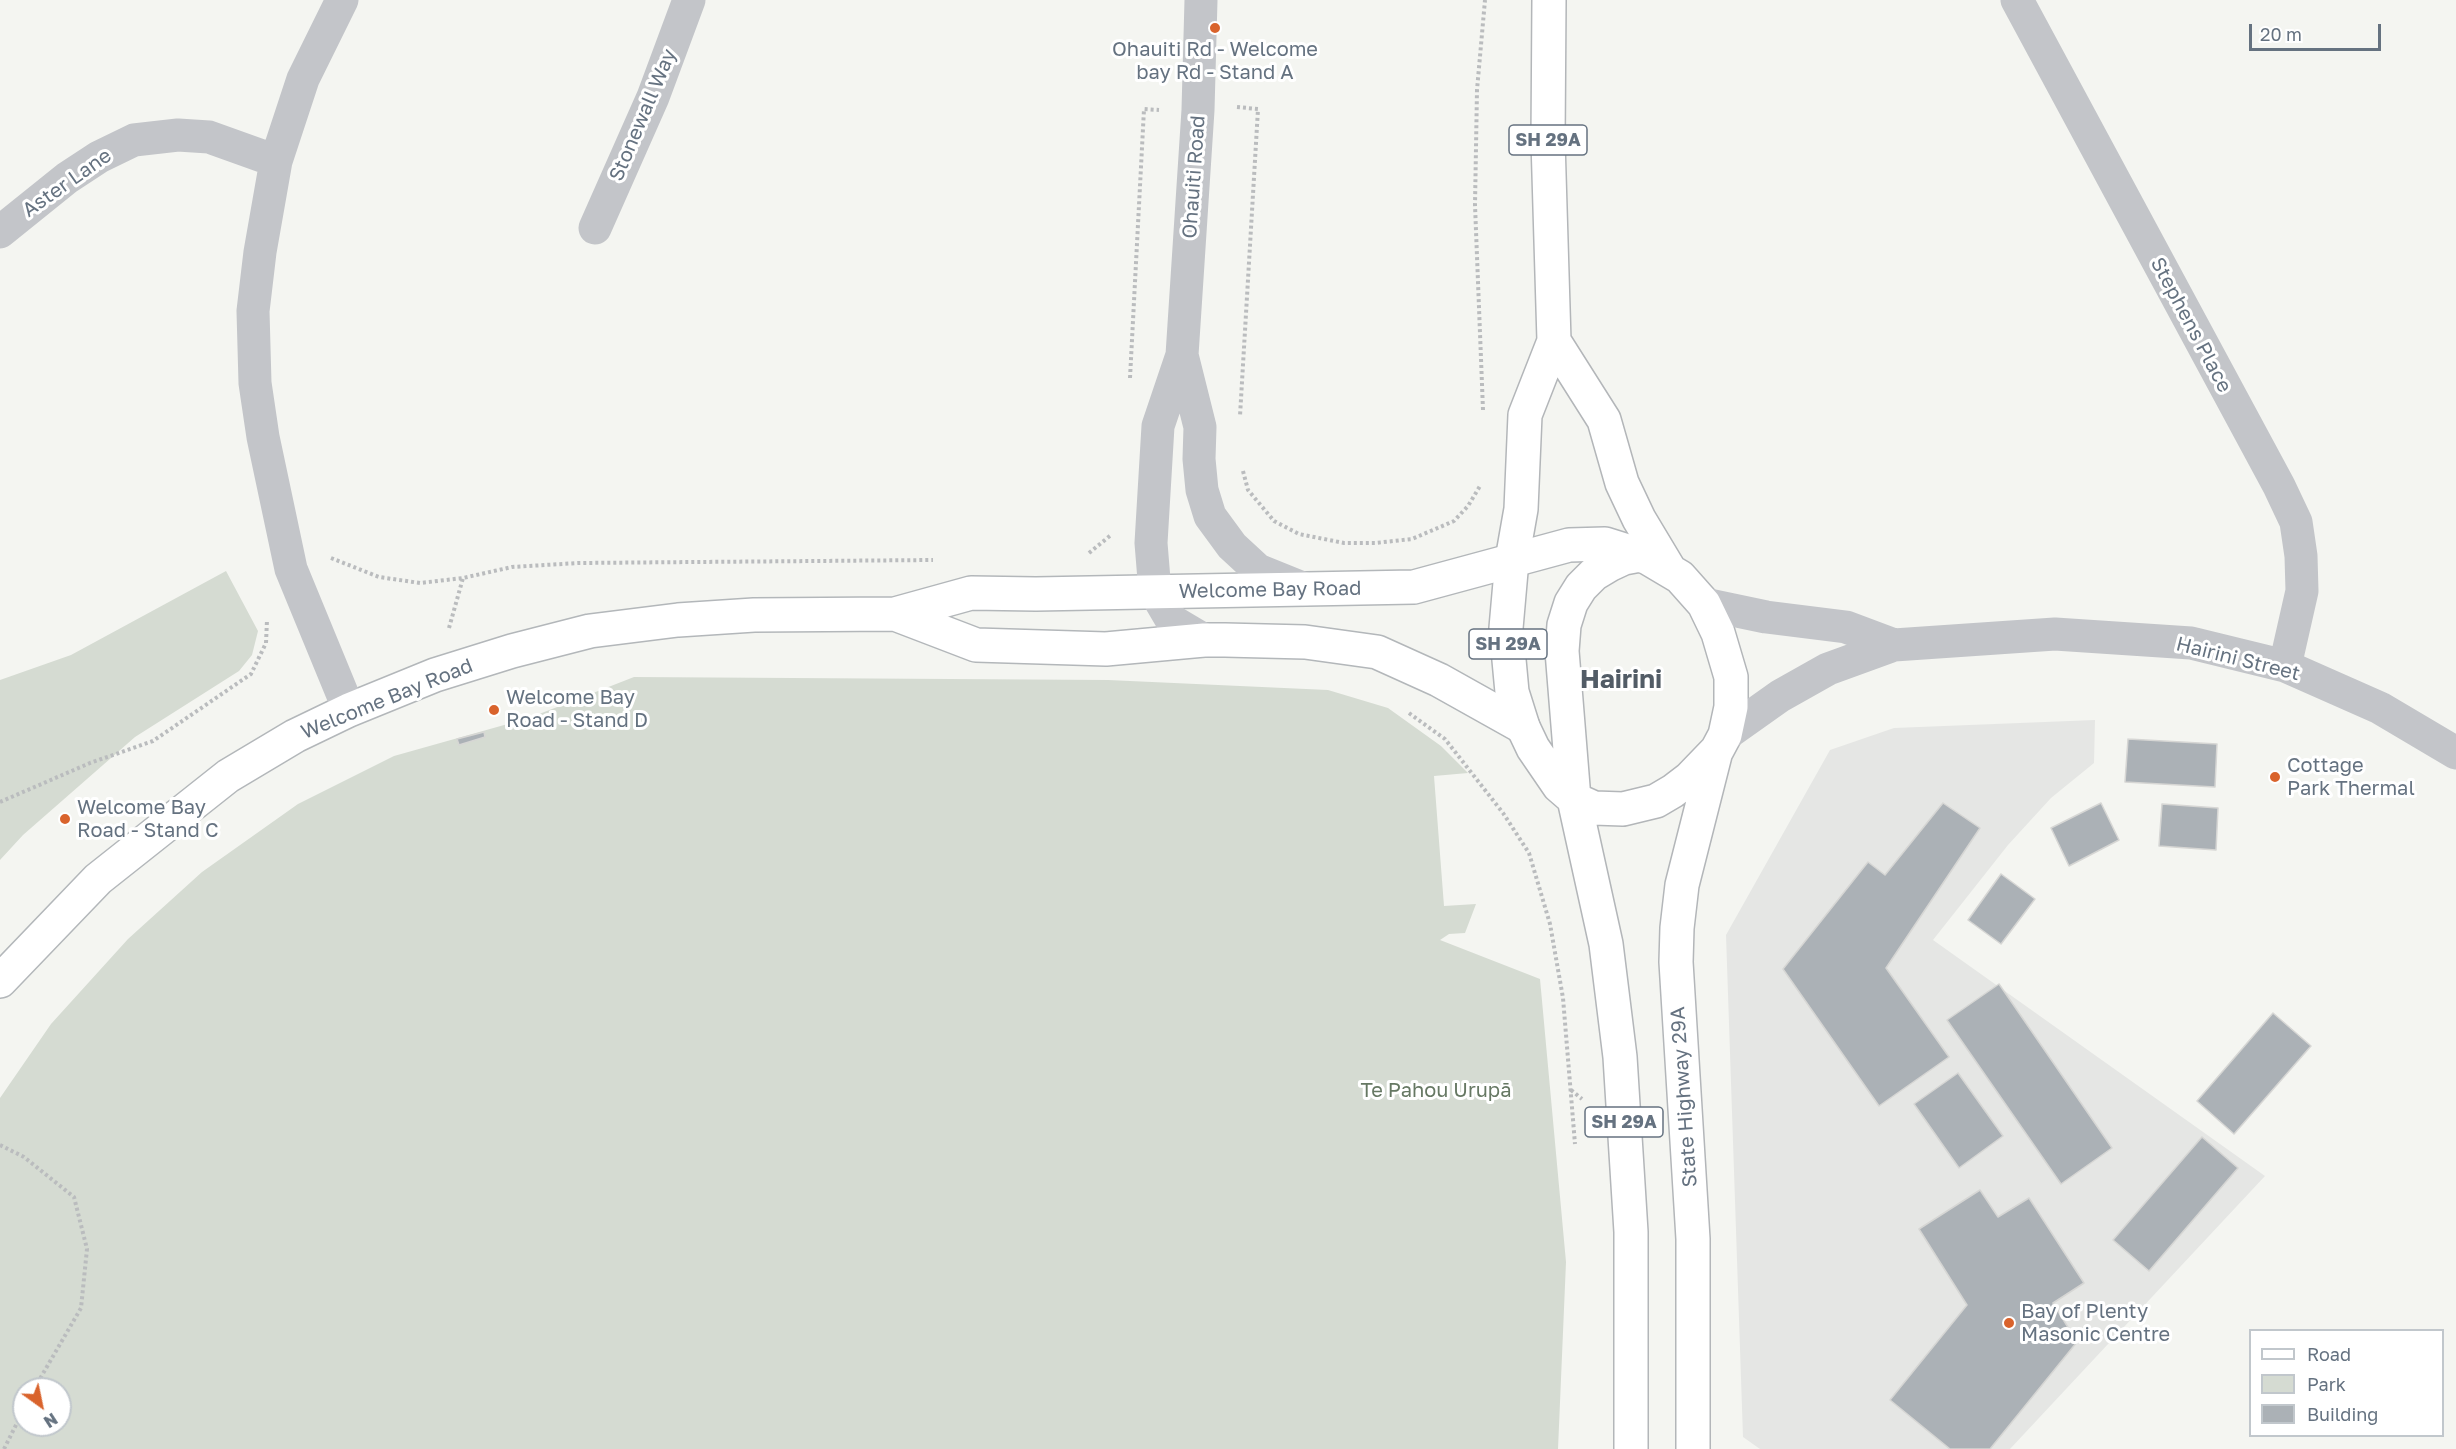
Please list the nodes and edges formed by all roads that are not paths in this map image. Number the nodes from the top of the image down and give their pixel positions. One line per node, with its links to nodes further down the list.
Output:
1 (342, 0): 6 (street)
2 (689, 0): 7 (street, Stonewall Way)
3 (1201, 0): 10 (street, Ohauiti Road)
4 (1549, 0): 9 (main road, SH 29A)
5 (2017, 0): 20 (street, Stephens Place)
6 (276, 160): 8 (street, Aster Lane); 21 (street)
7 (595, 228)
8 (0, 232)
9 (1554, 341): 12 (main road, SH 29A); 13 (main road, SH 29A)
10 (1182, 355): 14 (street, Ohauiti Road); 15 (street, Ohauiti Road)
11 (1640, 555): 12 (main road, Welcome Bay Road); 13 (main road, SH 29A); 25 (main road, SH 29A)
12 (1512, 560): 14 (main road, Welcome Bay Road); 22 (main road, SH 29A)
13 (1669, 569): 16 (main road, SH 29A)
14 (1305, 589): 15 (main road, Welcome Bay Road)
15 (1155, 592): 17 (main road, Welcome Bay Road); 18 (street, Ohauiti Road)
16 (1704, 604): 19 (street, Hairini Street); 23 (main road, SH 29A)
17 (895, 614): 18 (main road, Welcome Bay Road); 21 (main road, Welcome Bay Road)
18 (1204, 640): 22 (main road, Welcome Bay Road)
19 (1894, 645): 20 (street, Hairini Street); 23 (street, Hairini Street)
20 (2285, 666): 24 (street, Hairini Street)
21 (349, 710): 26 (main road, Welcome Bay Road)
22 (1523, 727): 25 (main road, SH 29A)
23 (1721, 742): 25 (main road, SH 29A); 28 (main road, State Highway 29A / SH 29A)
24 (2456, 753)
25 (1574, 799): 27 (main road, SH 29A)
26 (0, 981)
27 (1631, 1449)
28 (1693, 1449)

